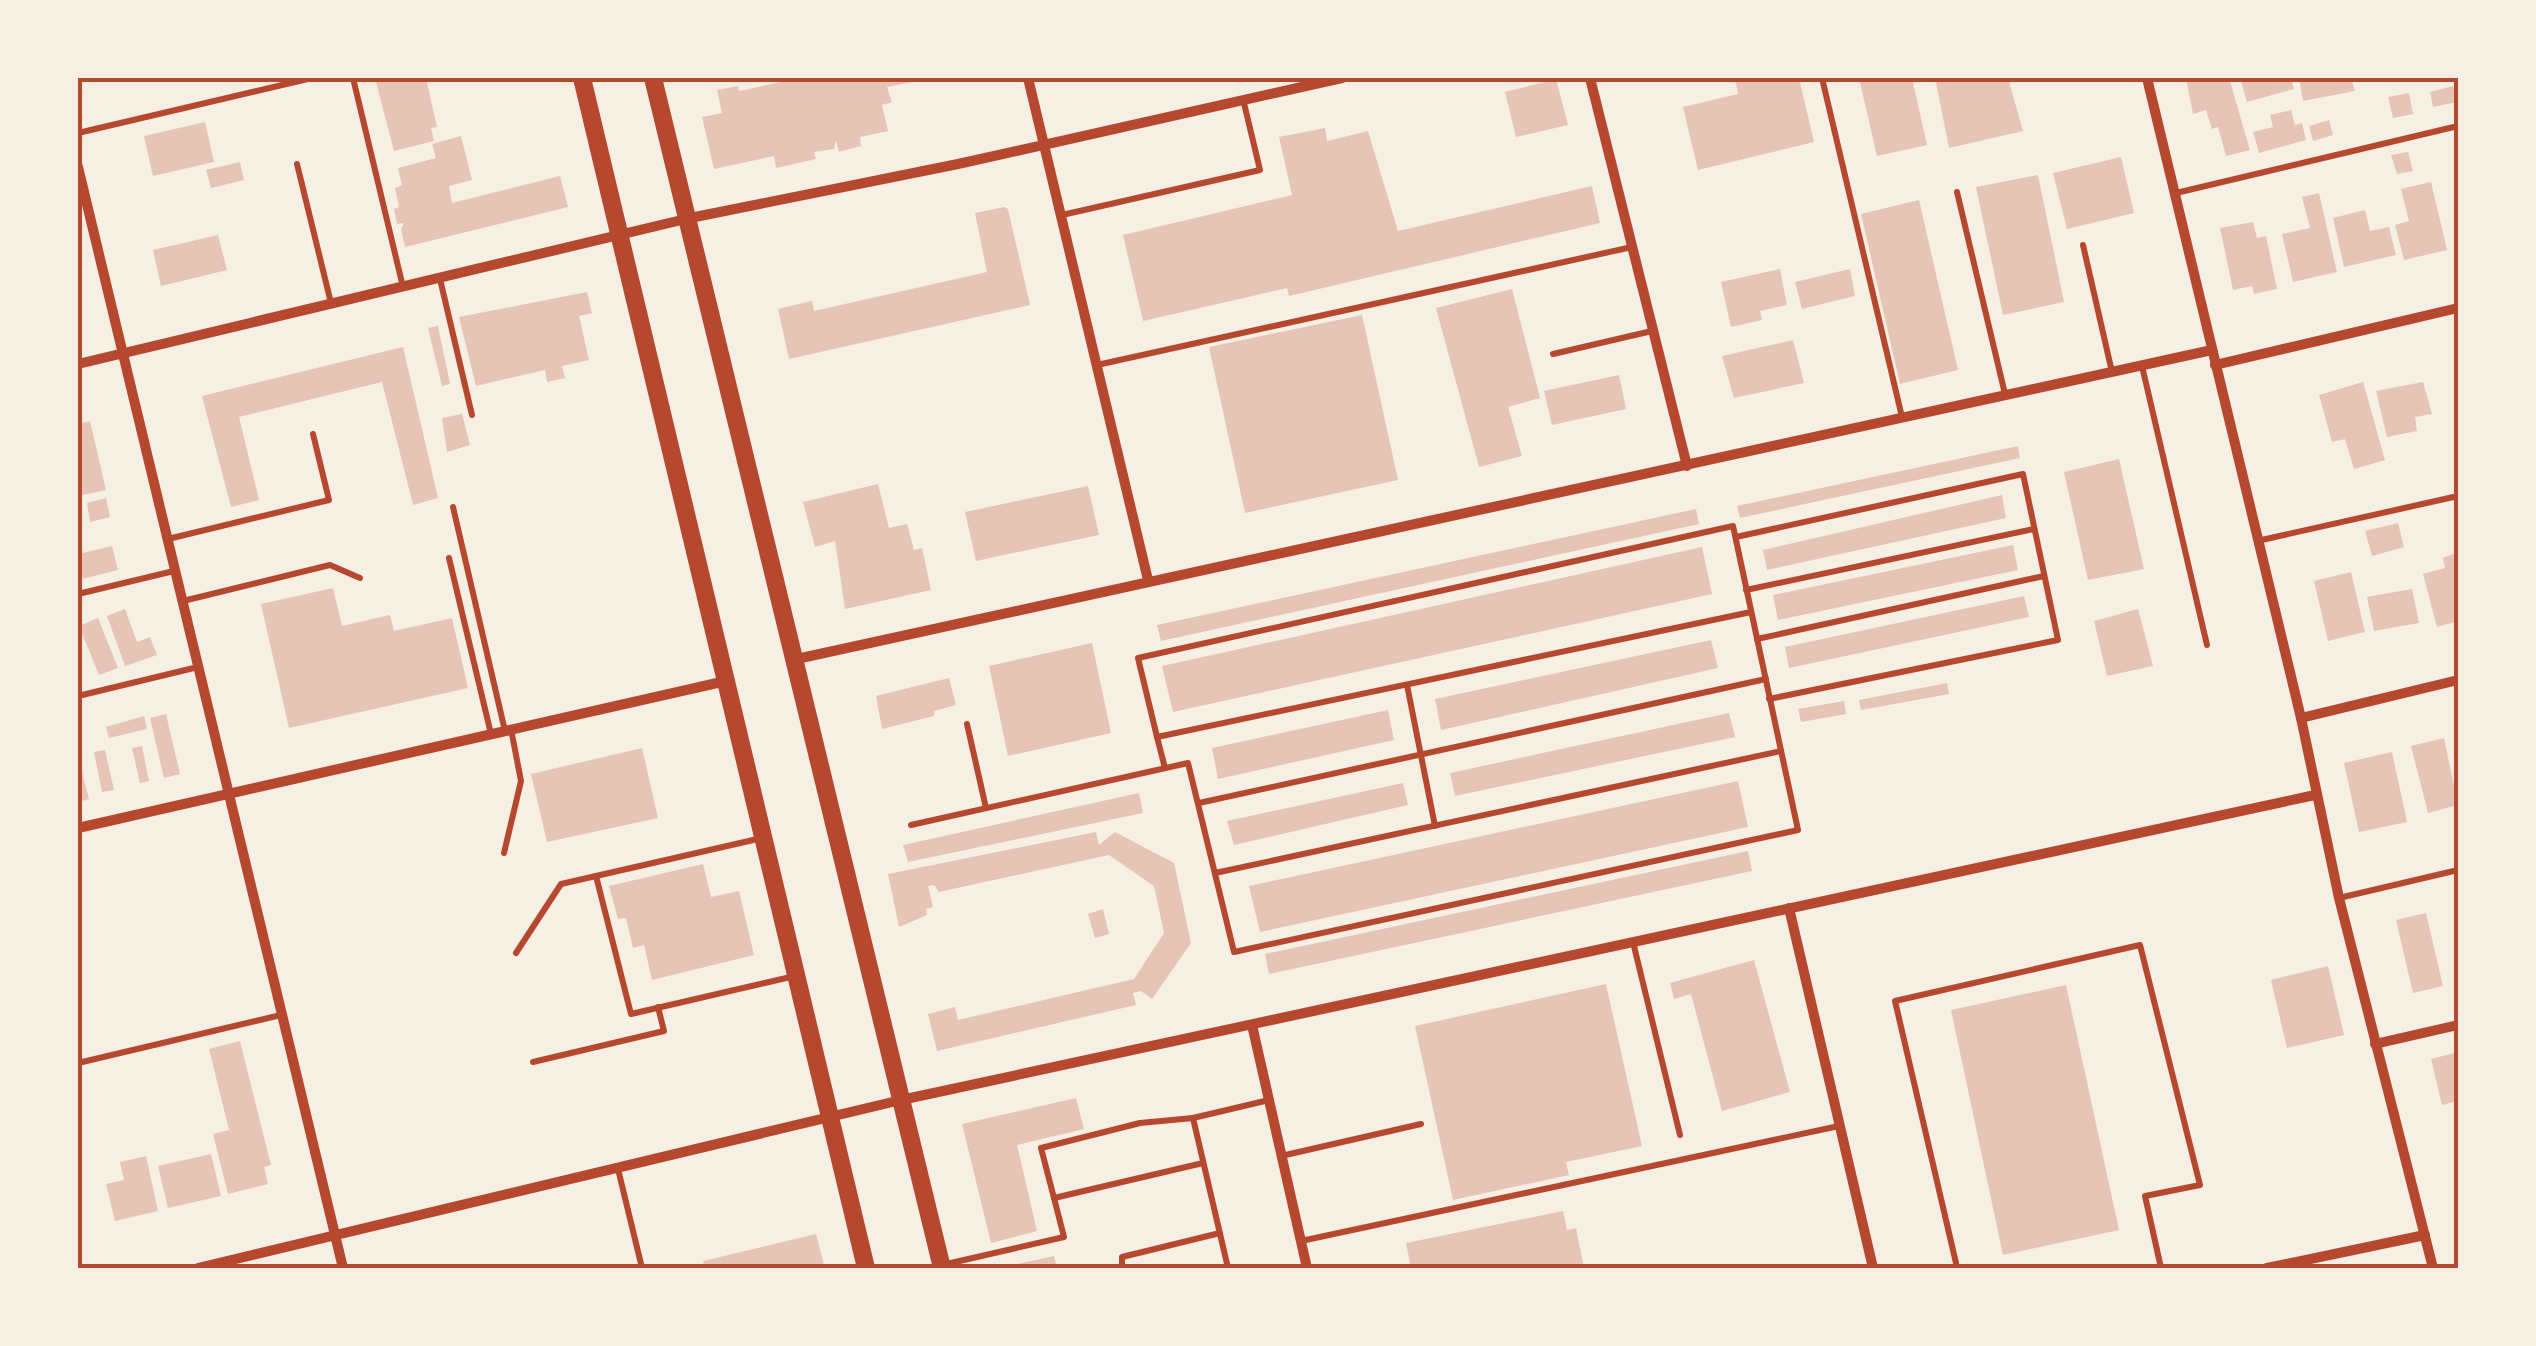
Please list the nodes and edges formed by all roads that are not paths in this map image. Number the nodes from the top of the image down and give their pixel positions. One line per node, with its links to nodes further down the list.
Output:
1 (312, 78): 12 (lane)
2 (353, 78): 24 (lane)
3 (582, 78): 20 (main road)
4 (653, 78): 19 (main road)
5 (1028, 78): 13 (street)
6 (1342, 78): 10 (street)
7 (1590, 78): 22 (street)
8 (1822, 78): 38 (lane)
9 (2147, 78): 17 (street)
10 (1243, 99): 13 (street); 18 (lane)
11 (2458, 126): 17 (lane)
12 (78, 133)
13 (1044, 145): 18 (street); 19 (street)
14 (297, 164): 25 (lane)
15 (78, 167): 29 (street)
16 (1957, 192): 36 (lane)
17 (2176, 193): 28 (street)
18 (1060, 215): 32 (street)
19 (690, 218): 20 (street); 58 (main road)
20 (622, 234): 23 (street); 62 (main road)
21 (2083, 245): 35 (lane)
22 (1632, 247): 27 (street); 32 (lane)
23 (440, 280): 24 (street); 37 (lane)
24 (403, 288): 25 (street)
25 (331, 304): 29 (street)
26 (2458, 308): 34 (street)
27 (1653, 331): 30 (lane); 40 (street)
28 (2212, 350): 33 (street); 34 (street)
29 (123, 352): 31 (street); 45 (street)
30 (1553, 354)
31 (78, 364)
32 (1097, 365): 51 (street)
33 (2142, 365): 35 (street); 57 (lane)
34 (2216, 365): 46 (street)
35 (2112, 372): 36 (street)
36 (2006, 396): 38 (street)
37 (472, 415)
38 (1902, 418): 40 (street)
39 (313, 434): 45 (lane)
40 (1688, 466): 51 (street)
41 (2458, 496): 46 (lane)
42 (453, 507): 68 (lane)
43 (2034, 529): 44 (lane); 49 (lane); 52 (lane)
44 (1735, 537): 52 (lane); 70 (lane)
45 (167, 539): 48 (street)
46 (2257, 541): 66 (street)
47 (450, 558): 69 (lane)
48 (174, 570): 53 (lane); 54 (street)
49 (2044, 576): 56 (lane); 65 (lane)
50 (360, 578): 54 (lane)
51 (1148, 580): 58 (street)
52 (1746, 590): 55 (lane)
53 (78, 594)
54 (182, 601): 59 (street)
55 (1752, 612): 56 (lane); 63 (lane)
56 (1757, 639): 60 (lane)
57 (2207, 645)
58 (791, 660): 98 (main road)
59 (198, 667): 64 (lane); 74 (street)
60 (1766, 679): 65 (lane); 72 (lane)
61 (2458, 680): 66 (street)
62 (726, 681): 68 (street); 81 (main road)
63 (1407, 684): 70 (lane); 72 (lane)
64 (78, 696)
65 (1770, 698): 71 (lane)
66 (2301, 718): 75 (street)
67 (967, 724): 77 (lane)
68 (508, 730): 69 (street); 82 (lane)
69 (491, 734): 74 (street)
70 (1158, 737): 73 (lane)
71 (1781, 751): 79 (lane); 84 (lane)
72 (1421, 754): 76 (lane); 79 (lane)
73 (1165, 768): 76 (lane); 77 (lane)
74 (228, 793): 80 (street); 92 (street)
75 (2315, 795): 86 (street); 87 (street)
76 (1198, 803): 84 (lane)
77 (986, 808): 78 (lane)
78 (911, 825)
79 (1436, 826): 84 (lane)
80 (78, 828)
81 (763, 838): 85 (lane); 90 (main road)
82 (504, 853)
83 (2458, 870): 86 (lane)
84 (1216, 873)
85 (596, 876): 89 (lane); 91 (lane)
86 (2339, 898): 95 (street)
87 (1790, 908): 88 (street); 103 (street)
88 (1633, 942): 93 (street); 104 (lane)
89 (516, 953)
90 (796, 976): 91 (lane); 100 (main road)
91 (658, 1008): 96 (lane)
92 (282, 1014): 97 (lane); 111 (street)
93 (1252, 1024): 98 (street); 99 (street)
94 (2458, 1026): 95 (street)
95 (2375, 1044): 110 (street)
96 (533, 1062)
97 (78, 1063)
98 (901, 1100): 100 (street); 114 (main road)
99 (1269, 1100): 101 (lane); 105 (street)
100 (830, 1117): 107 (street); 118 (main road)
101 (1193, 1118): 106 (lane); 108 (lane)
102 (1421, 1124): 105 (lane)
103 (1840, 1126): 112 (lane); 122 (street)
104 (1680, 1135)
105 (1282, 1156): 112 (street)
106 (1203, 1163): 108 (lane); 109 (lane)
107 (618, 1168): 111 (street); 117 (lane)
108 (1054, 1198): 114 (lane)
109 (1220, 1233): 119 (lane); 120 (lane)
110 (2426, 1235): 124 (street); 125 (street)
111 (335, 1236): 115 (street); 116 (street)
112 (1301, 1241): 121 (street)
113 (1956, 1263): 123 (lane)
114 (941, 1267)
115 (198, 1268)
116 (342, 1268)
117 (642, 1268)
118 (866, 1268)
119 (1122, 1268)
120 (1228, 1268)
121 (1307, 1268)
122 (1874, 1268)
123 (2161, 1268)
124 (2267, 1268)
125 (2433, 1268)

